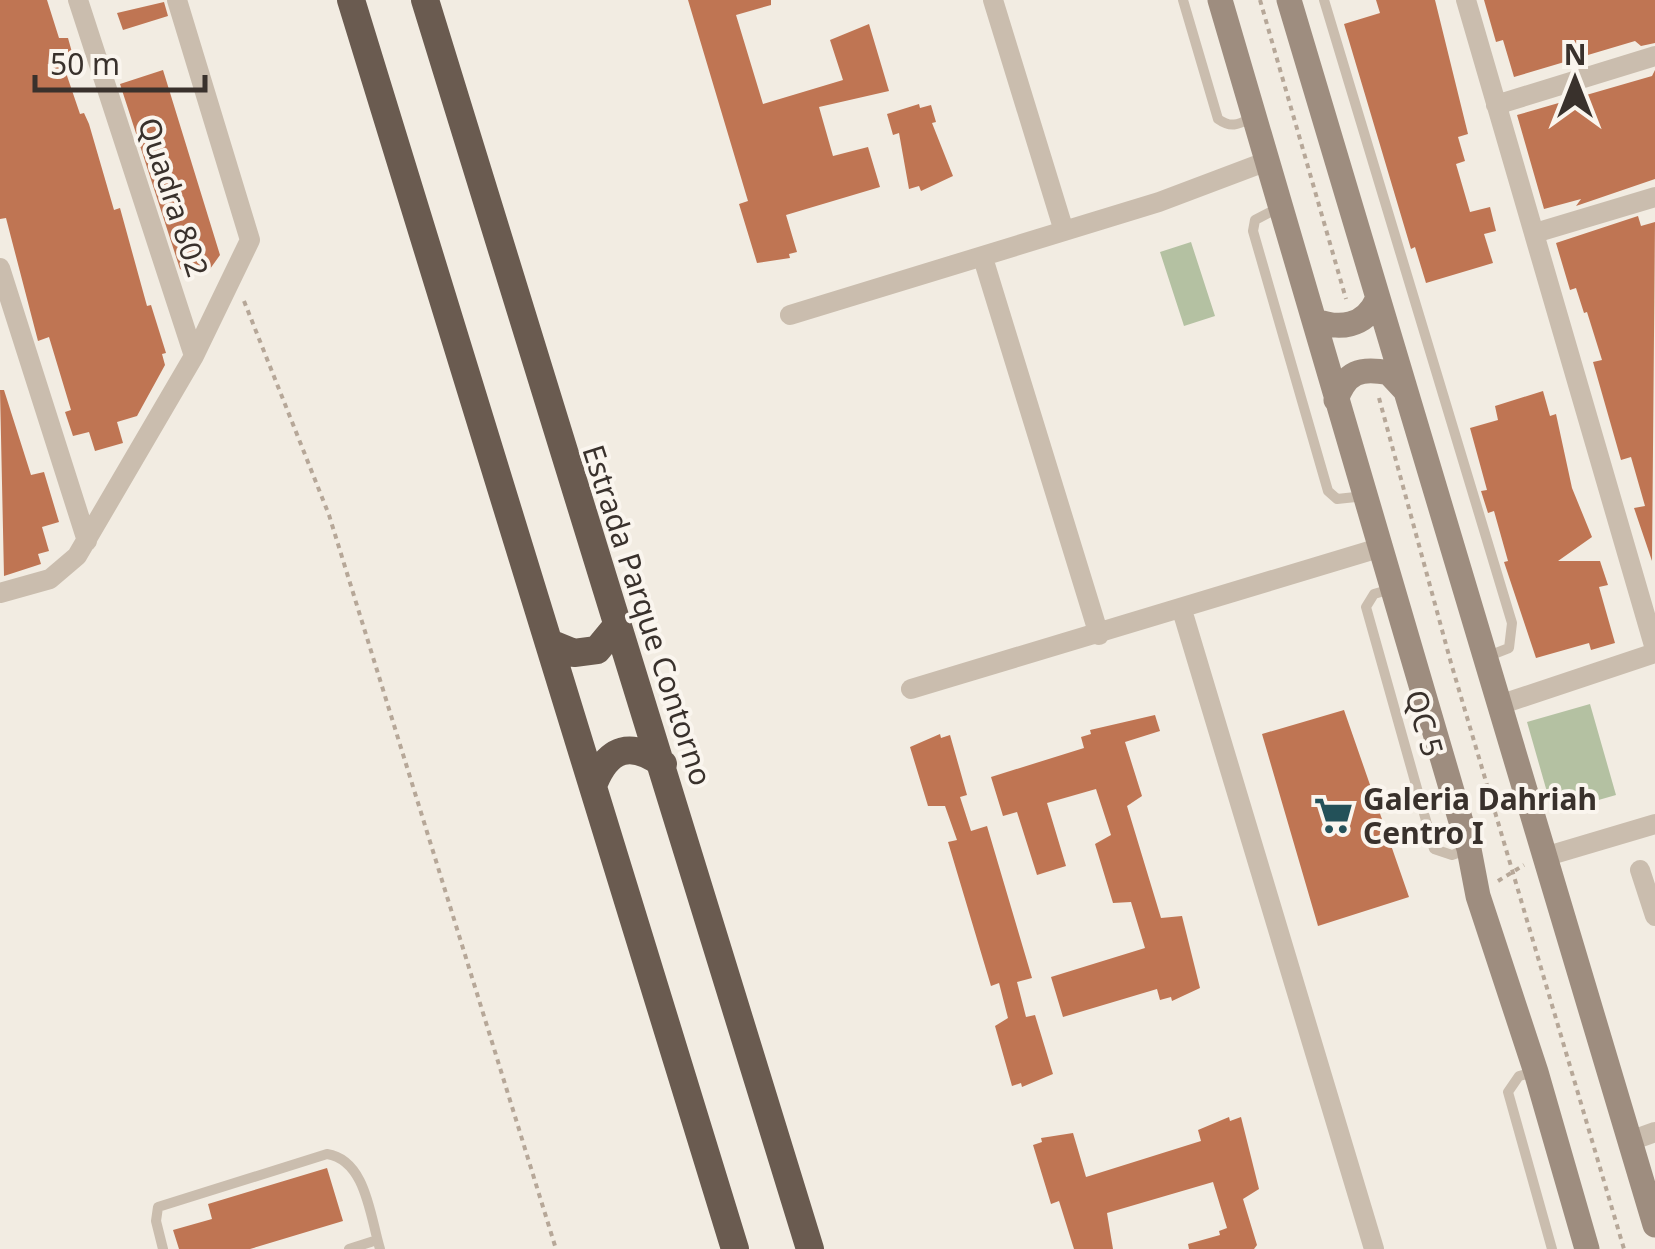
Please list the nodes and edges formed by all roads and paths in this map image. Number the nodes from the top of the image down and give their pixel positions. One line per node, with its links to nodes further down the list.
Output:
1 (78, 0): 27 (street, Quadra 802)
2 (177, 0): 22 (street)
3 (351, 0): 38 (highway)
4 (426, 0): 36 (highway, Estrada Parque Contorno)
5 (993, 0): 18 (street)
6 (1183, 0): 14 (lane)
7 (1220, 0): 14 (main road)
8 (1260, 0): 26 (path)
9 (1288, 0): 23 (main road)
10 (1324, 0): 40 (lane)
11 (1466, 0): 13 (street)
12 (1655, 56): 13 (street)
13 (1496, 105): 19 (street)
14 (1253, 117): 15 (main road)
15 (1265, 162): 17 (main road); 18 (street)
16 (1655, 197): 19 (street)
17 (1278, 208): 25 (main road); 31 (lane)
18 (1064, 231): 20 (street)
19 (1536, 233): 39 (street)
20 (983, 258): 24 (street); 37 (street)
21 (0, 268): 32 (street)
22 (234, 278): 27 (street); 58 (path)
23 (1377, 300): 26 (main road); 29 (main road)
24 (790, 314)
25 (1314, 320): 26 (main road); 30 (main road)
26 (1353, 323)
27 (194, 356): 32 (street)
28 (1371, 369): 29 (main road); 30 (main road); 47 (path)
29 (1403, 388): 40 (main road)
30 (1336, 400): 31 (main road)
31 (1365, 496): 33 (main road)
32 (87, 541): 34 (street)
33 (1379, 548): 35 (street); 49 (main road)
34 (0, 592)
35 (1182, 610): 37 (street); 61 (street)
36 (616, 626): 38 (highway); 43 (highway, Estrada Parque Contorno)
37 (1099, 635): 41 (street)
38 (552, 644): 44 (highway)
39 (1655, 651): 42 (street)
40 (1485, 658): 42 (main road)
41 (911, 689)
42 (1499, 705): 46 (main road)
43 (663, 764): 44 (highway); 60 (highway, Estrada Parque Contorno)
44 (594, 783): 59 (highway)
45 (1655, 824): 46 (street)
46 (1544, 857): 47 (path); 52 (main road)
47 (1513, 870): 49 (path); 64 (path)
48 (1640, 870): 50 (street)
49 (1478, 896): 51 (main road)
50 (1655, 916)
51 (1536, 1072): 62 (lane); 63 (main road)
52 (1643, 1136): 53 (main road)
53 (1649, 1179): 54 (main road)
54 (1655, 1225)
55 (378, 1244): 56 (lane); 57 (lane)
56 (163, 1249)
57 (348, 1249)
58 (556, 1249)
59 (735, 1249)
60 (810, 1249)
61 (1374, 1249)
62 (1552, 1249)
63 (1587, 1249)
64 (1624, 1249)

